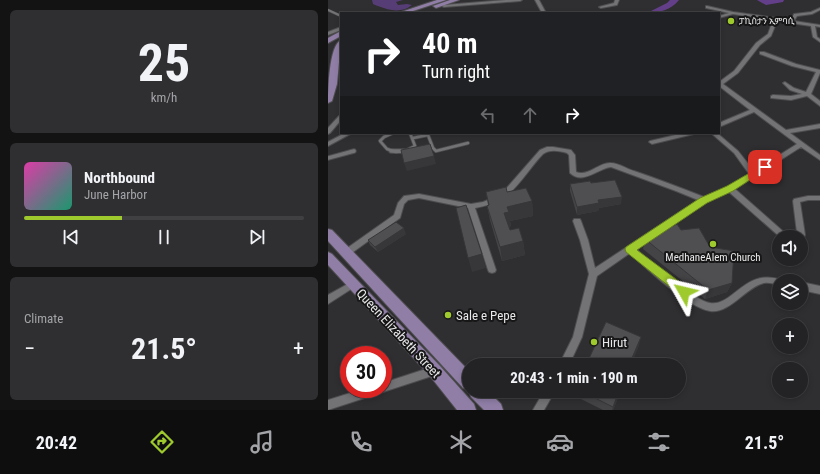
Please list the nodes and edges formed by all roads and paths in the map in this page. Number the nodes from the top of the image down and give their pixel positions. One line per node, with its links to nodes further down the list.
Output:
1 (456, 0): 14 (main road)
2 (463, 0): 6 (main road)
3 (520, 0): 7 (street)
4 (537, 0): 16 (street)
5 (617, 0): 8 (street)
6 (444, 3): 7 (street); 13 (main road); 15 (main road)
7 (479, 4): 12 (street)
8 (601, 7)
9 (707, 7): 17 (street)
10 (820, 9): 21 (street)
11 (328, 10): 18 (lane)
12 (481, 11)
13 (405, 12)
14 (418, 12)
15 (425, 12)
16 (543, 12)
17 (733, 13): 19 (street); 20 (street)
18 (340, 16)
19 (720, 17)
20 (775, 20): 21 (street); 33 (street)
21 (792, 22): 22 (street)
22 (813, 25): 23 (street); 28 (street)
23 (820, 26)
24 (340, 28): 25 (street)
25 (328, 34)
26 (340, 34): 27 (main road)
27 (328, 41)
28 (820, 41)
29 (340, 43): 31 (main road)
30 (762, 54): 32 (street)
31 (328, 59): 38 (main road)
32 (820, 71): 36 (street)
33 (720, 83)
34 (785, 83): 36 (street)
35 (720, 85): 40 (street)
36 (808, 94): 37 (street); 39 (street)
37 (773, 97)
38 (328, 101)
39 (820, 104)
40 (754, 110): 42 (street); 45 (street)
41 (340, 118): 44 (street)
42 (720, 125)
43 (820, 126): 45 (street)
44 (328, 132)
45 (787, 132): 57 (street)
46 (347, 134): 56 (street)
47 (391, 134): 53 (lane)
48 (410, 134): 53 (lane)
49 (431, 134): 52 (lane)
50 (688, 134): 55 (street)
51 (715, 134): 61 (street)
52 (428, 135): 53 (lane); 54 (lane)
53 (412, 138)
54 (468, 142)
55 (652, 142)
56 (328, 144)
57 (802, 144): 60 (street); 61 (street)
58 (354, 151): 59 (lane)
59 (328, 158)
60 (820, 158)
61 (753, 174): 62 (street)
62 (730, 188): 63 (street); 64 (street)
63 (820, 198)
64 (704, 200): 65 (street); 68 (street)
65 (471, 206): 69 (street); 71 (street)
66 (577, 221): 72 (street)
67 (328, 233): 69 (main road, Queen Elizabeth Street)
68 (630, 249): 72 (street); 73 (street)
69 (346, 253): 80 (main road, Queen Elizabeth Street)
70 (328, 257): 74 (main road, Queen Elizabeth Street)
71 (492, 270)
72 (593, 274): 78 (street)
73 (772, 281)
74 (353, 284): 77 (street); 79 (main road, Queen Elizabeth Street)
75 (808, 287): 76 (street)
76 (820, 290)
77 (328, 300)
78 (567, 358)
79 (435, 371): 81 (street); 86 (main road, Queen Elizabeth Street)
80 (462, 374)
81 (392, 385)
82 (350, 398): 85 (street)
83 (484, 398): 87 (main road)
84 (546, 398): 88 (street)
85 (328, 405)
86 (468, 410)
87 (495, 410)
88 (538, 410)

